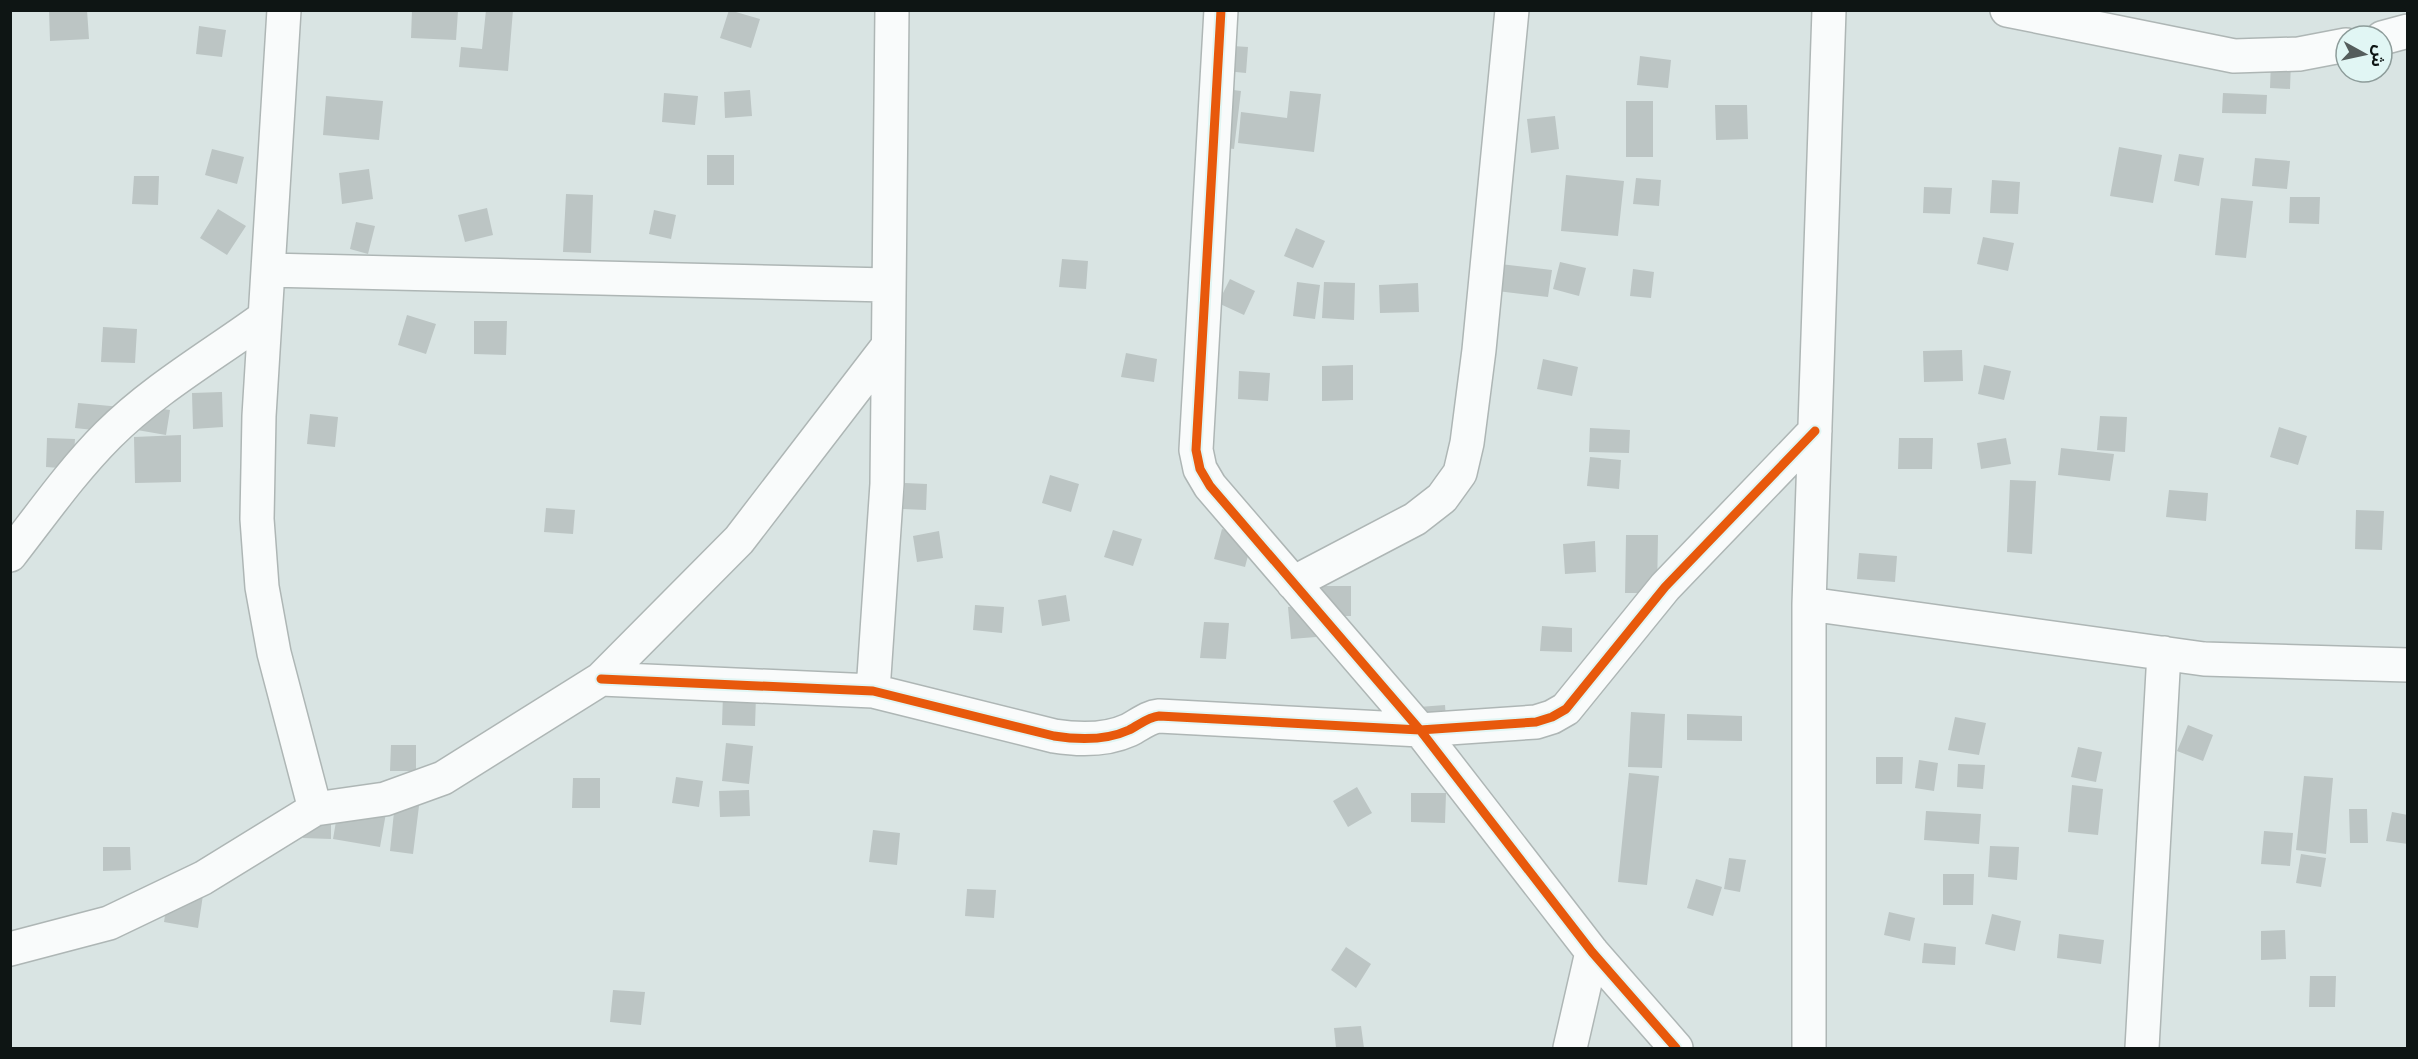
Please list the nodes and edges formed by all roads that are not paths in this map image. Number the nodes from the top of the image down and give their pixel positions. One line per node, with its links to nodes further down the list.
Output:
1 (284, 10): 8 (street)
2 (892, 10): 9 (street)
3 (1221, 10): 14 (street)
4 (1512, 10): 14 (street)
5 (1829, 10): 12 (street)
6 (2007, 10): 7 (street)
7 (2334, 47)
8 (268, 270): 9 (street); 10 (street)
9 (887, 285): 11 (street)
10 (266, 317): 13 (street); 21 (street)
11 (888, 346): 18 (street); 19 (street)
12 (1815, 431): 15 (street); 20 (street)
13 (10, 555)
14 (1293, 583): 20 (street)
15 (1809, 604): 16 (street); 26 (street)
16 (2164, 653): 17 (street); 27 (street)
17 (2408, 665)
18 (601, 679): 19 (street); 21 (street)
19 (873, 691): 20 (street)
20 (1420, 730): 23 (street)
21 (315, 809): 22 (street)
22 (10, 949)
23 (1592, 952): 24 (street); 25 (street)
24 (1570, 1048)
25 (1676, 1048)
26 (1809, 1048)
27 (2142, 1048)

